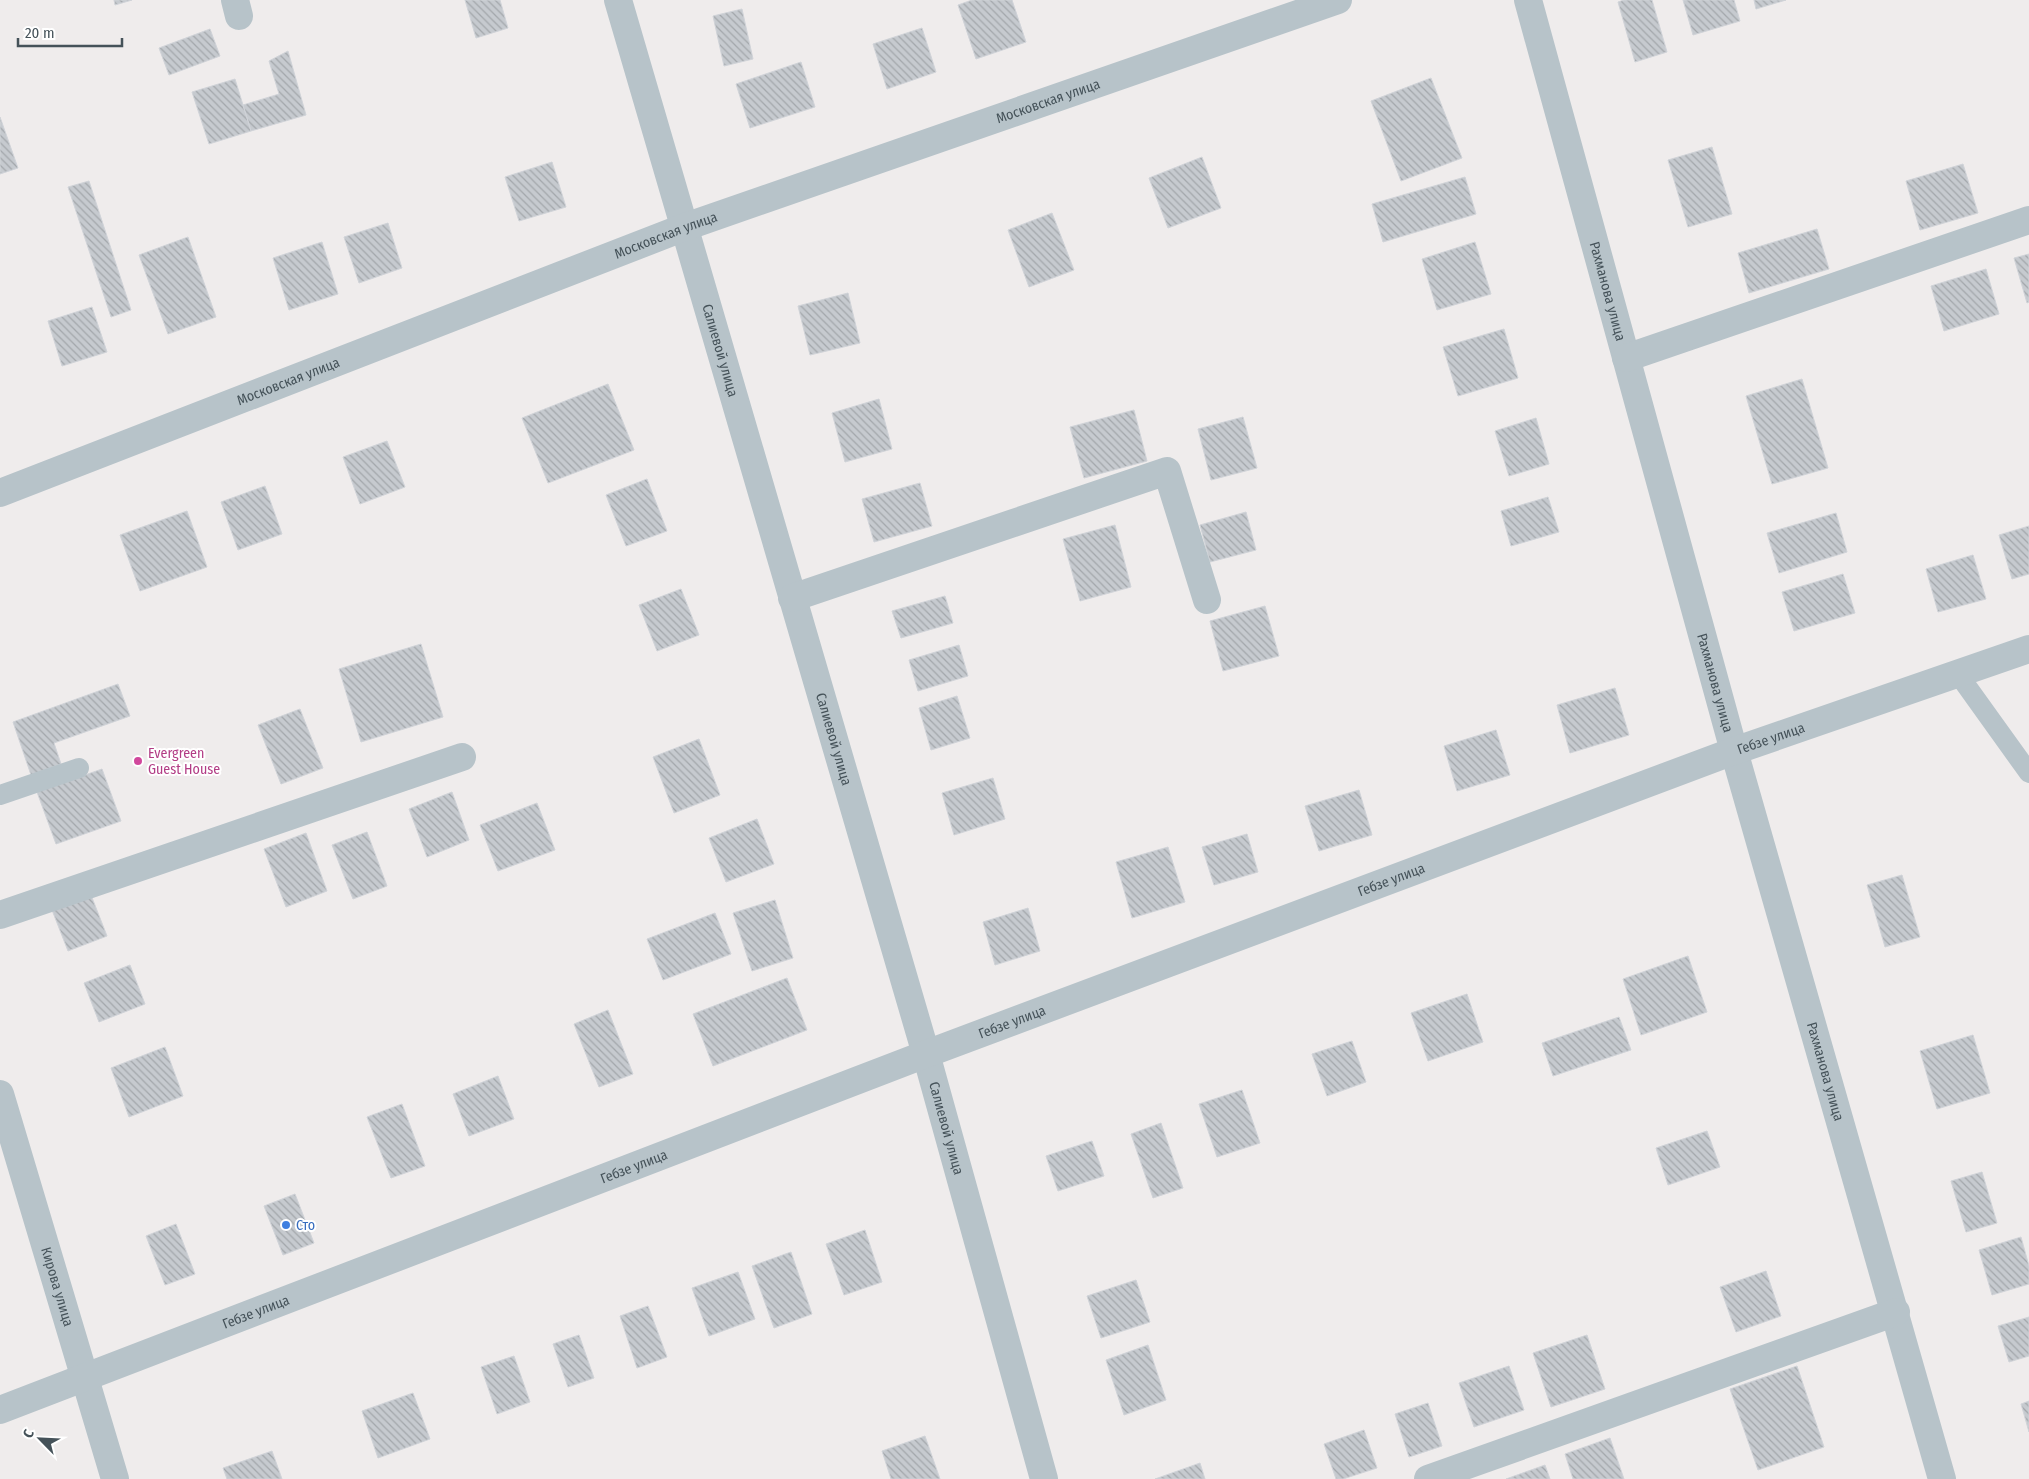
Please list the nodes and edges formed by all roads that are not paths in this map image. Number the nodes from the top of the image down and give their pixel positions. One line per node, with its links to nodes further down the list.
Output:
1 (618, 0): 5 (street, Салиевой улица)
2 (1338, 0): 5 (street, Московская улица)
3 (1528, 0): 6 (street, Рахманова улица)
4 (2029, 220): 6 (street)
5 (685, 227): 7 (street, Московская улица); 8 (street, Салиевой улица)
6 (1626, 358): 12 (street, Рахманова улица)
7 (0, 493)
8 (792, 598): 9 (street); 18 (street, Салиевой улица)
9 (1207, 600)
10 (2029, 649): 11 (street, Гебзе улица)
11 (1958, 674): 12 (street, Гебзе улица); 15 (lane)
12 (1734, 751): 18 (street, Гебзе улица); 20 (street, Рахманова улица)
13 (462, 757): 17 (street)
14 (79, 768): 16 (lane)
15 (2029, 773)
16 (0, 795)
17 (0, 915)
18 (926, 1054): 21 (street, Гебзе улица); 24 (street, Салиевой улица)
19 (0, 1094): 21 (street, Кирова улица)
20 (1896, 1312): 25 (street); 26 (street, Рахманова улица)
21 (84, 1376): 22 (street, Гебзе улица); 23 (street, Кирова улица)
22 (0, 1410)
23 (115, 1479)
24 (1044, 1479)
25 (1428, 1479)
26 (1942, 1479)

